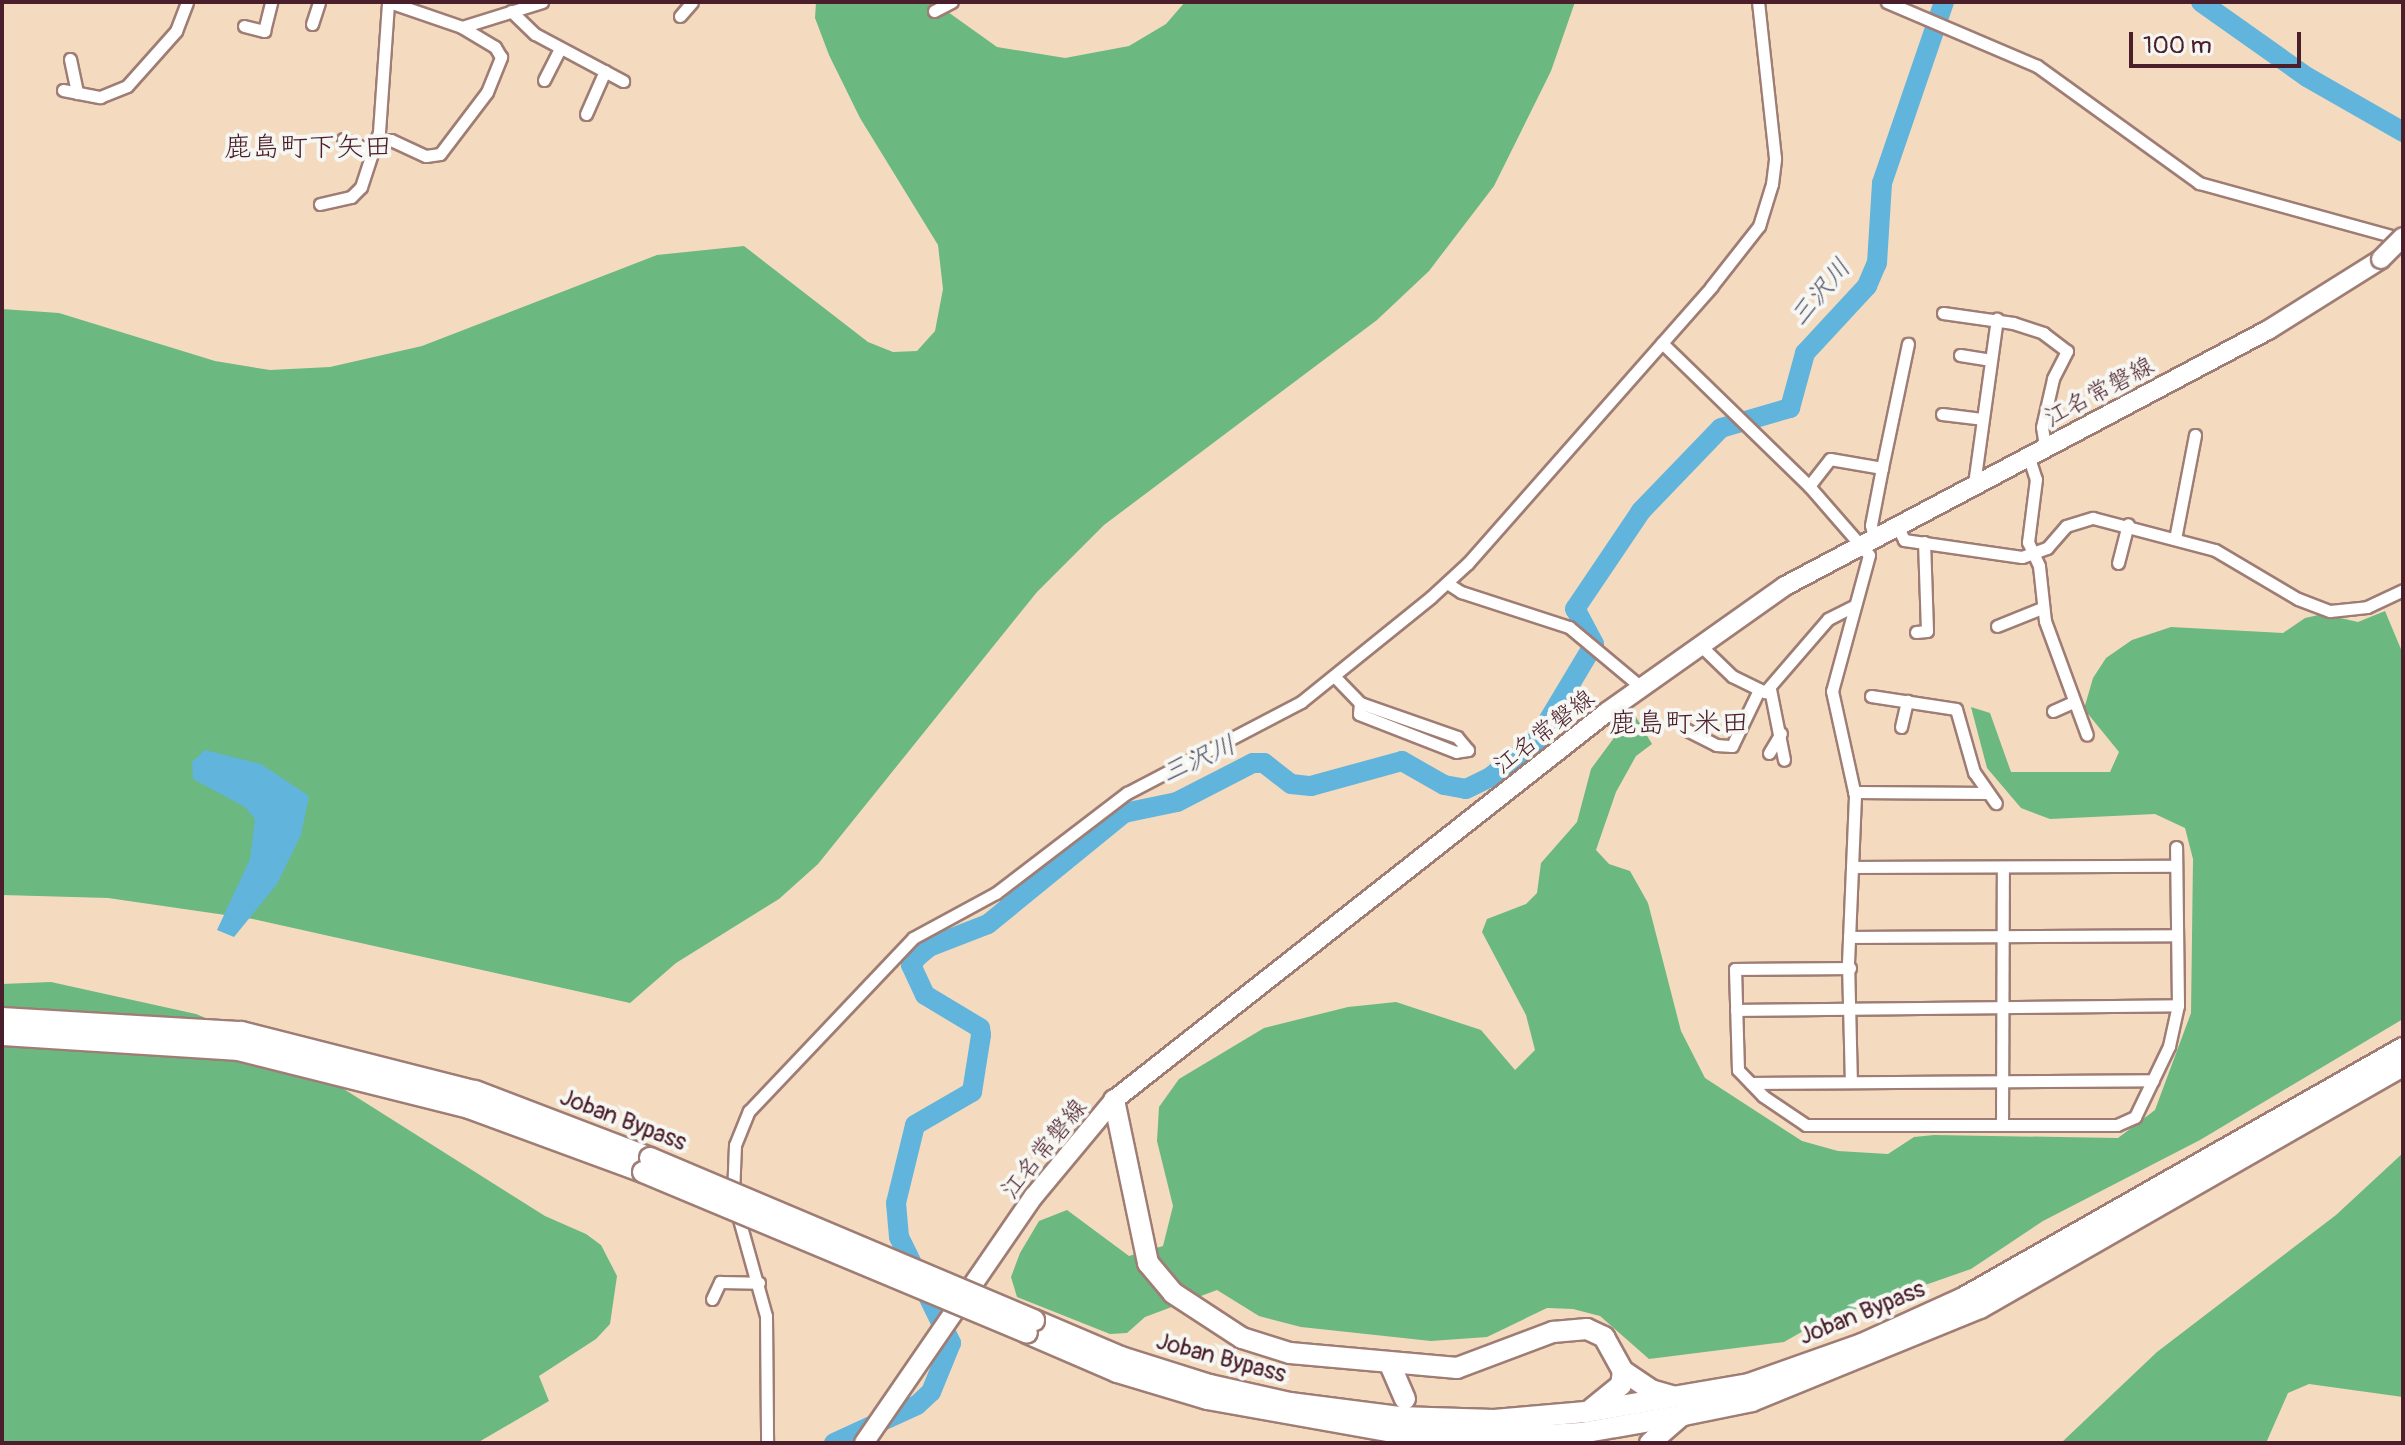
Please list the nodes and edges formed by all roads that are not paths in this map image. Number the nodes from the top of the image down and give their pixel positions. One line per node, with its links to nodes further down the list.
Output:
1 (187, 2): 22 (street)
2 (271, 2): 14 (street)
3 (319, 2): 13 (street)
4 (388, 2): 15 (street); 25 (street)
5 (542, 2): 10 (street)
6 (692, 2): 12 (street)
7 (952, 2): 11 (street)
8 (1758, 2): 32 (street)
9 (1887, 2): 29 (street)
10 (511, 11): 15 (street); 16 (street)
11 (934, 11)
12 (680, 16)
13 (312, 24)
14 (244, 26)
15 (462, 27): 25 (street)
16 (560, 49): 18 (street); 19 (street)
17 (70, 59): 22 (street)
18 (605, 71): 20 (street); 23 (street)
19 (544, 80)
20 (623, 81)
21 (63, 90): 22 (street)
22 (77, 93)
23 (586, 114)
24 (343, 139): 25 (street)
25 (374, 145): 26 (street)
26 (361, 187): 27 (street); 28 (street)
27 (365, 200)
28 (320, 204)
29 (2403, 238): 39 (main road, 江名常磐線, bridge)
30 (1943, 313): 31 (street)
31 (1997, 319): 35 (street); 39 (street)
32 (1662, 343): 42 (street); 50 (street)
33 (1908, 344): 40 (street)
34 (1960, 355): 35 (street)
35 (1990, 360): 37 (street)
36 (1942, 414): 37 (street)
37 (1980, 419): 41 (street)
38 (2195, 435): 45 (street)
39 (2036, 451): 41 (main road, 江名常磐線); 48 (street)
40 (1882, 468): 42 (street); 46 (street)
41 (1974, 484): 43 (main road, 江名常磐線)
42 (1809, 486): 46 (street)
43 (1896, 524): 46 (main road, 江名常磐線); 47 (street)
44 (2128, 524): 45 (street); 48 (street); 49 (street)
45 (2175, 539): 51 (street)
46 (1869, 540): 52 (street); 56 (main road, 江名常磐線)
47 (1924, 542): 48 (street); 55 (street)
48 (2034, 553): 53 (street)
49 (2118, 563)
50 (1447, 583): 57 (street); 58 (street)
51 (2403, 590)
52 (1853, 606): 59 (street); 71 (street)
53 (2042, 608): 54 (street); 62 (street)
54 (1997, 626)
55 (1916, 632)
56 (1700, 645): 58 (main road, 江名常磐線); 59 (street)
57 (1334, 676): 63 (street); 97 (street)
58 (1641, 687): 94 (main road, 江名常磐線)
59 (1764, 690): 66 (street); 67 (street)
60 (1871, 696): 61 (street)
61 (1907, 701): 65 (street); 72 (street)
62 (2073, 702): 64 (street); 68 (street)
63 (1360, 703): 63 (street)
64 (2053, 711)
65 (1901, 727)
66 (1685, 729)
67 (1781, 733): 69 (street); 70 (street)
68 (2087, 735)
69 (1769, 753)
70 (1784, 760)
71 (1854, 792): 72 (street); 76 (street)
72 (1988, 793): 73 (street)
73 (1996, 803)
74 (2176, 847): 75 (street)
75 (2176, 866): 77 (street); 78 (street)
76 (1852, 867): 77 (street); 80 (street)
77 (2003, 867): 79 (street)
78 (2177, 935): 79 (street); 82 (street)
79 (2003, 936): 80 (street); 83 (street)
80 (1849, 937): 81 (street)
81 (1850, 968): 84 (street); 85 (street)
82 (2178, 1005): 83 (street); 90 (street)
83 (2002, 1007): 84 (street); 91 (street)
84 (1850, 1009): 85 (street); 92 (street)
85 (1736, 1010): 93 (street)
86 (2, 1018): 96 (highway, Joban Bypass)
87 (2, 1035): 96 (highway, Joban Bypass)
88 (2403, 1048): 103 (highway, Joban Bypass)
89 (2403, 1066): 103 (highway, Joban Bypass)
90 (2153, 1080): 91 (street); 95 (street)
91 (2002, 1081): 92 (street); 95 (street)
92 (1851, 1082): 93 (street)
93 (1751, 1083): 95 (street)
94 (1114, 1100): 100 (highway); 107 (main road, 江名常磐線)
95 (2002, 1125)
96 (646, 1165): 99 (highway, Joban Bypass, bridge)
97 (759, 1283): 98 (street); 106 (street)
98 (712, 1299)
99 (1031, 1327): 104 (highway, Joban Bypass); 105 (highway, Joban Bypass)
100 (1389, 1362): 101 (highway); 102 (highway)
101 (1623, 1371): 103 (highway); 104 (highway)
102 (1405, 1399)
103 (1682, 1406): 104 (highway, Joban Bypass); 105 (highway, Joban Bypass); 109 (highway)
104 (1586, 1412)
105 (1581, 1433): 108 (highway)
106 (767, 1443)
107 (864, 1443)
108 (1616, 1443)
109 (1650, 1443)

